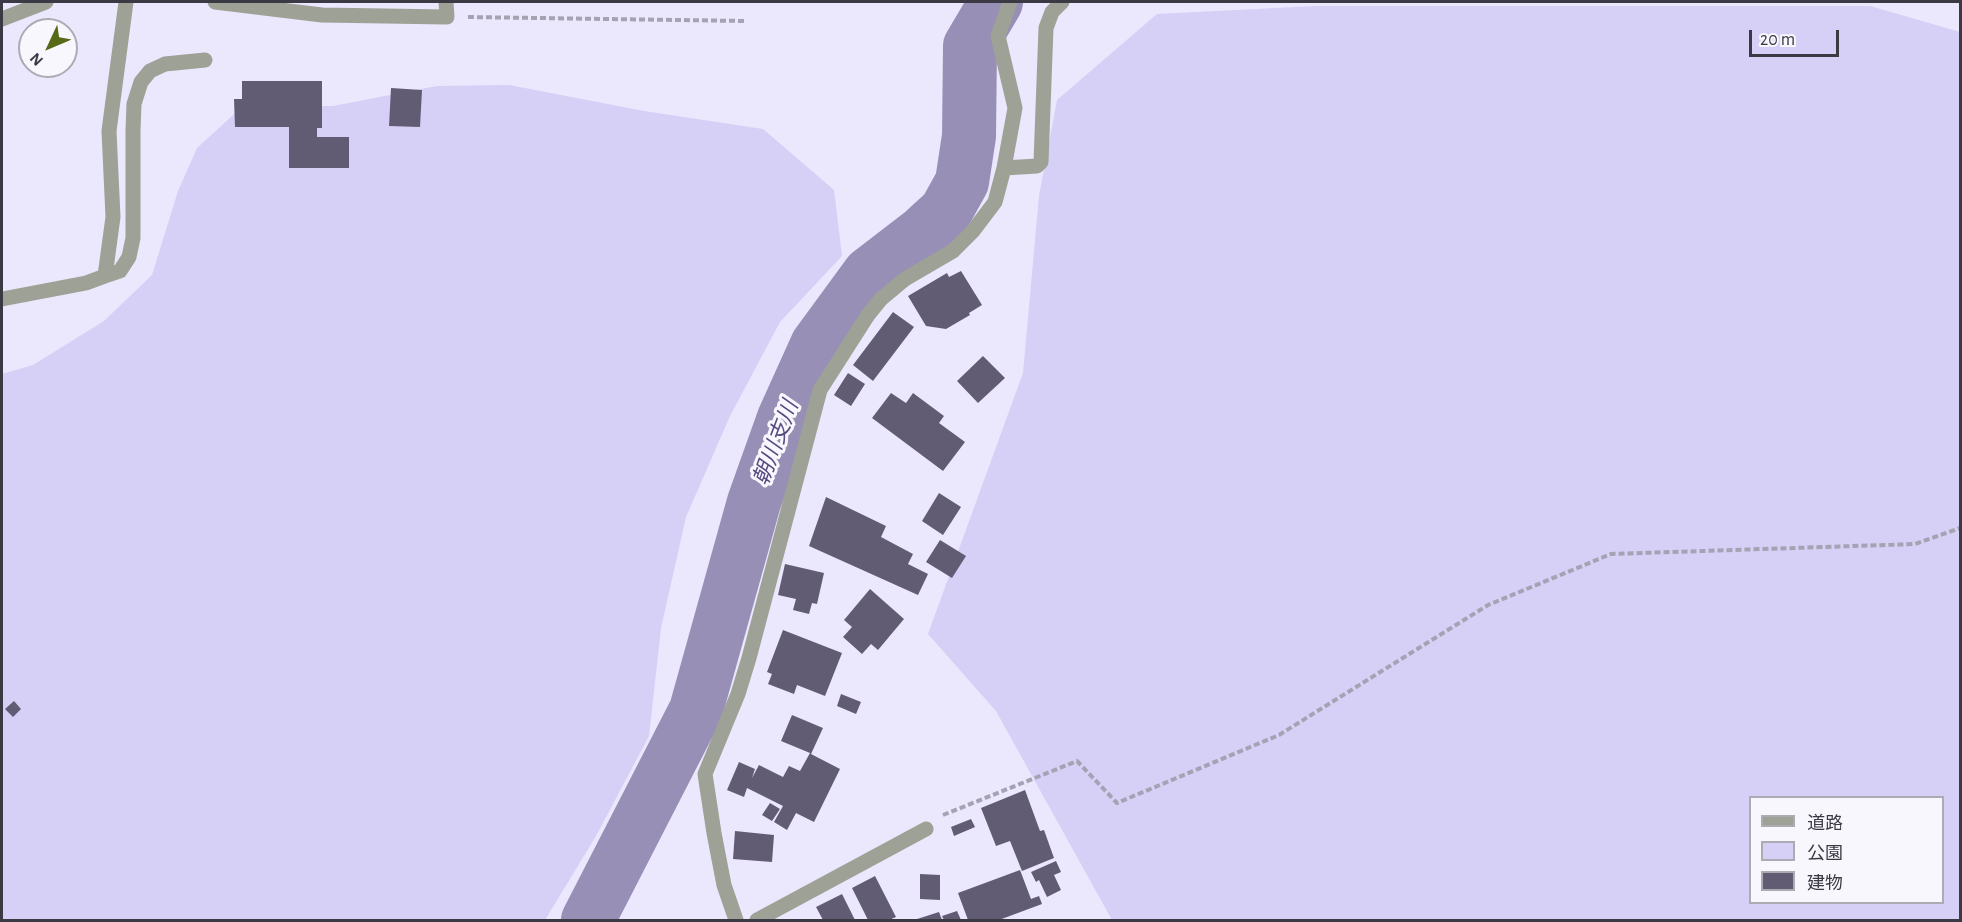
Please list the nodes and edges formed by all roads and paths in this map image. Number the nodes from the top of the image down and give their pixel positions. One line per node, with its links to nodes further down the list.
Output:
1 (46, 2): 7 (street)
2 (126, 2): 11 (street)
3 (215, 2): 6 (street)
4 (1010, 2): 10 (street)
5 (1062, 2): 10 (street)
6 (446, 9): 8 (path)
7 (2, 19)
8 (746, 21)
9 (205, 60): 11 (street)
10 (1004, 168): 15 (street)
11 (105, 276): 12 (street)
12 (2, 299)
13 (1960, 528): 14 (path)
14 (926, 829): 16 (street)
15 (736, 921)
16 (757, 921)

